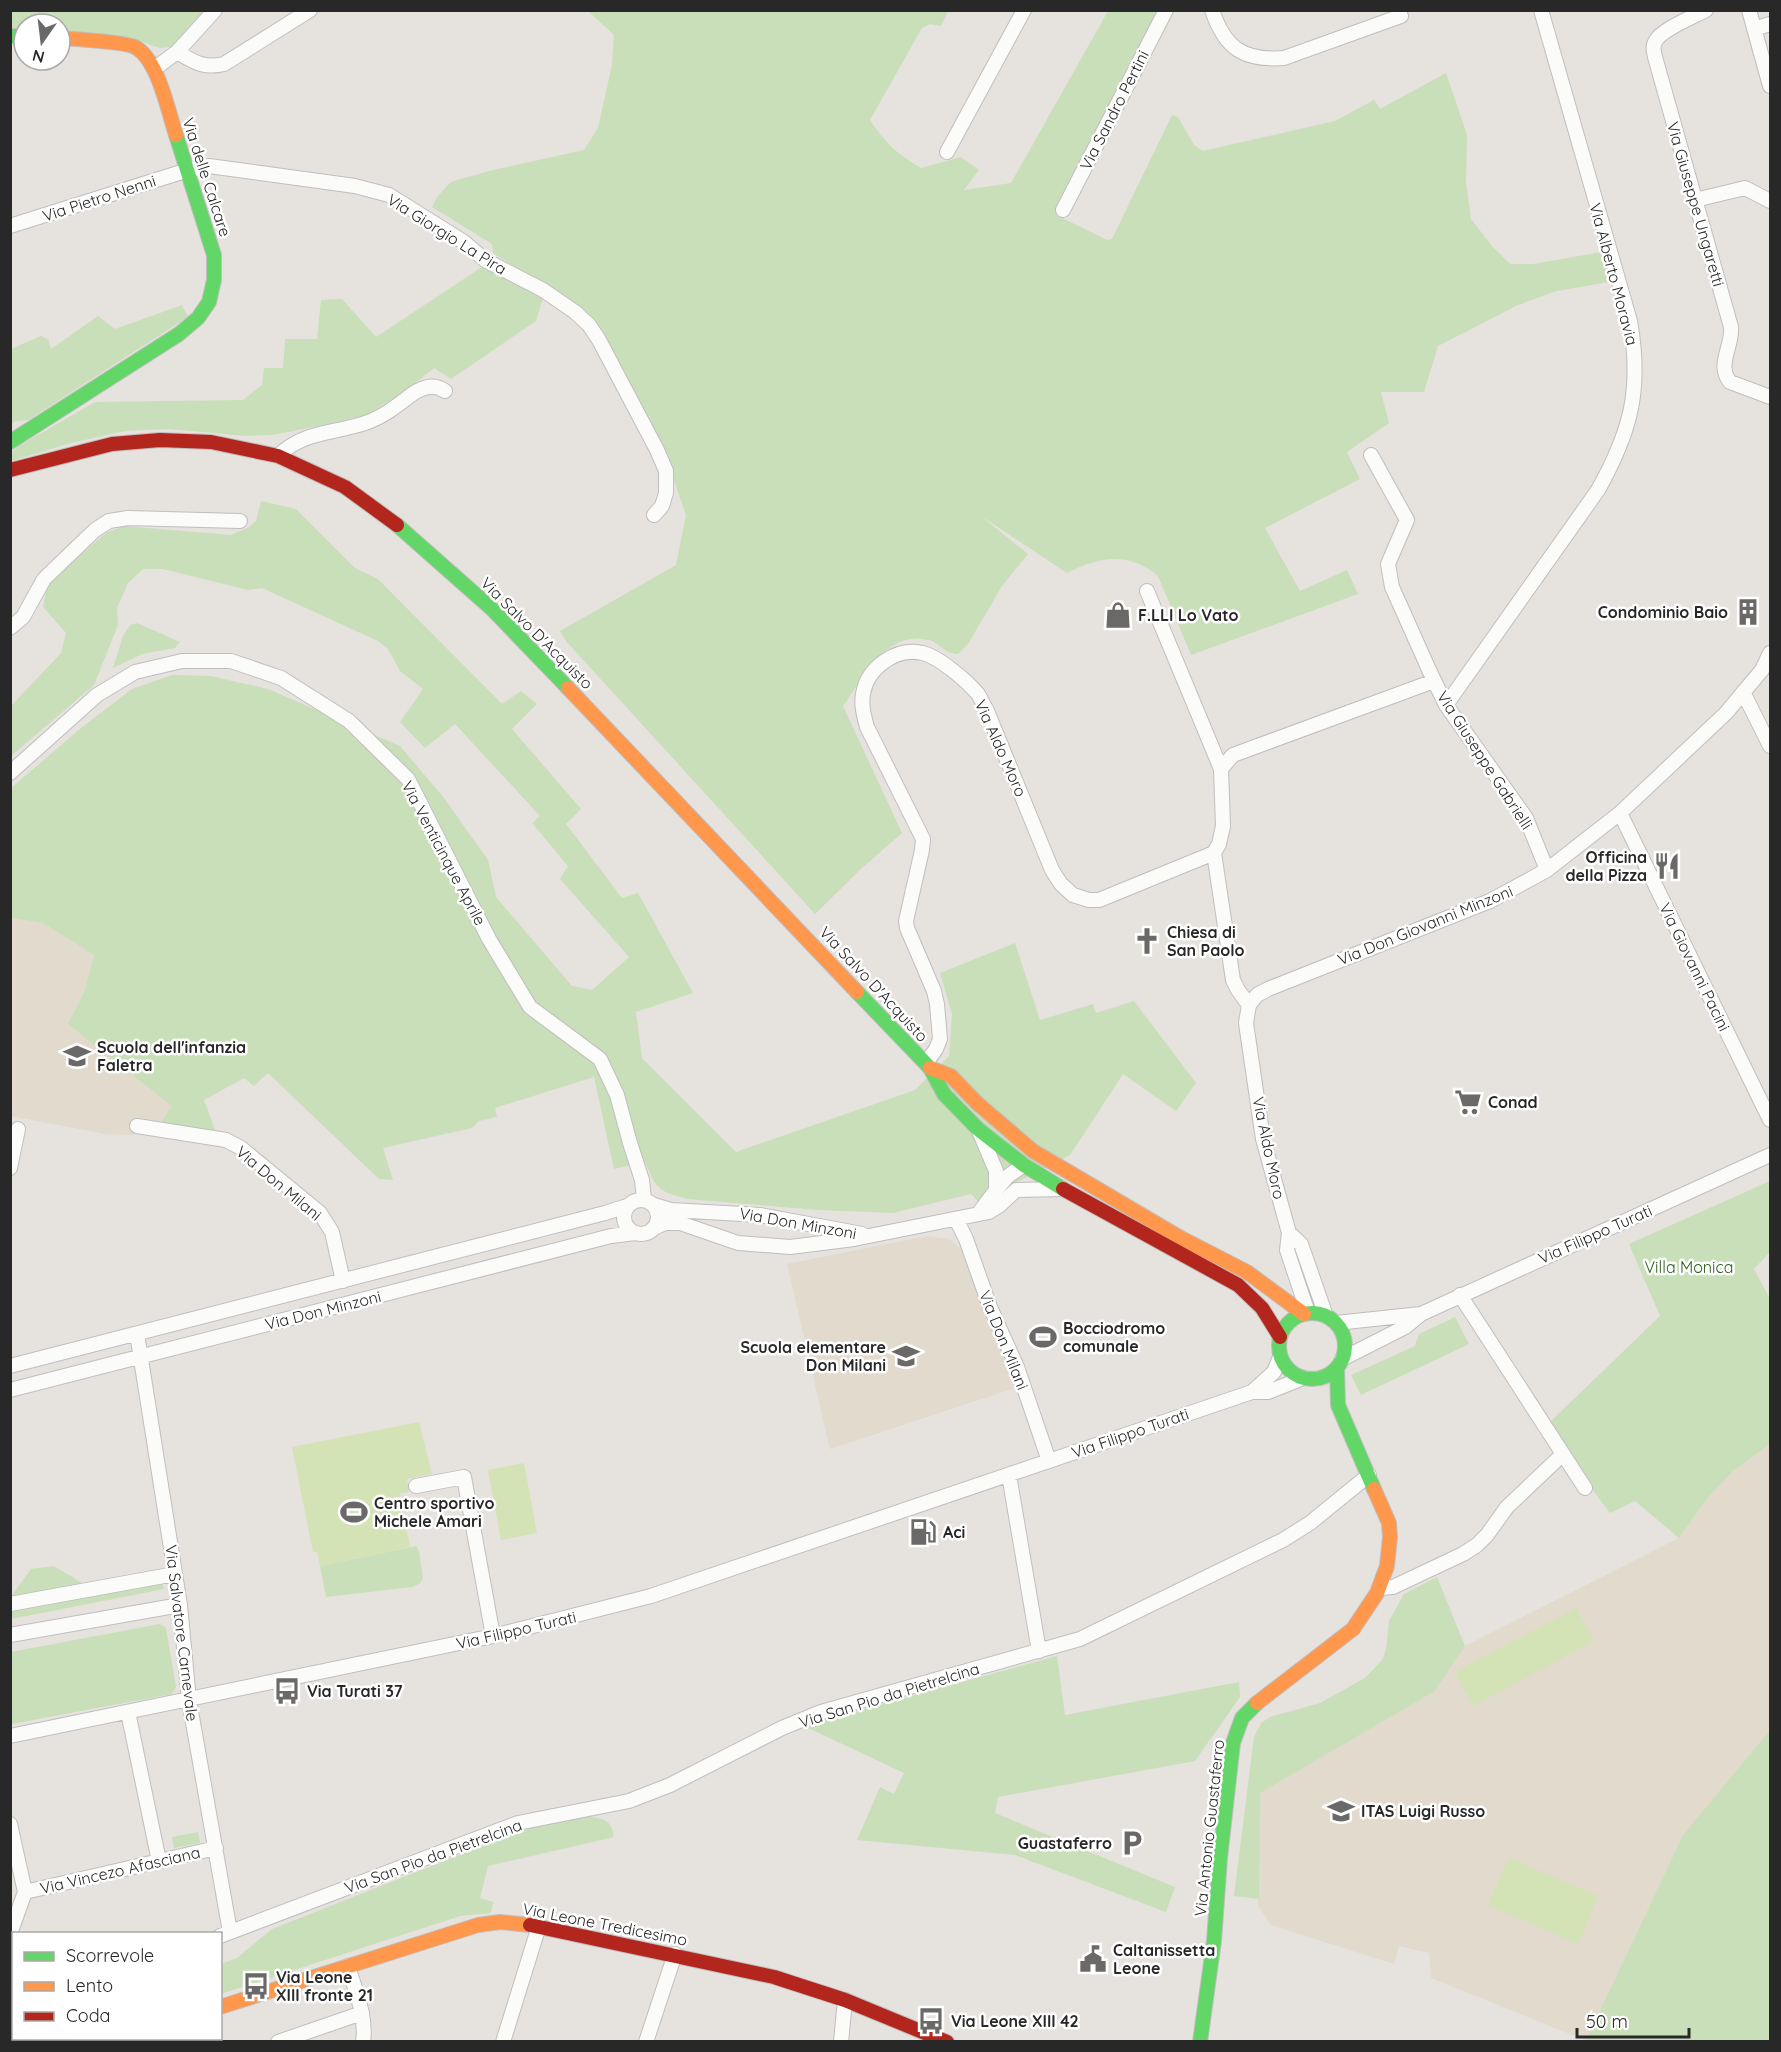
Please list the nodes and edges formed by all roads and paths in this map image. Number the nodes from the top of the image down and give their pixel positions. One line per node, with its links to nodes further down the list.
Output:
1 (215, 10): 13 (street)
2 (310, 10): 13 (street)
3 (1024, 10): 16 (street)
4 (1166, 10): 20 (street, Via Sandro Pertini)
5 (1212, 10): 9 (street)
6 (1541, 10): 35 (street, Via Alberto Moravia)
7 (1706, 10): 18 (street, Via Giuseppe Ungaretti)
8 (1749, 10): 11 (street)
9 (1401, 16)
10 (1770, 24): 11 (street)
11 (1754, 29): 15 (street)
12 (72, 39): 14 (street, Via delle Calcare)
13 (177, 52): 14 (street)
14 (154, 69): 17 (street, Via delle Calcare)
15 (1770, 86)
16 (946, 152)
17 (188, 170): 21 (street, Via Pietro Nenni); 24 (street, Via delle Calcare); 28 (street, Via Giorgio La Pira)
18 (1695, 200): 19 (street); 23 (street, Via Giuseppe Ungaretti)
19 (1770, 201)
20 (1063, 210)
21 (10, 226)
22 (445, 392): 26 (street)
23 (1770, 397)
24 (10, 442)
25 (1371, 455): 33 (street, Via Giuseppe Gabrielli)
26 (278, 456): 27 (street, Via Salvo D'Acquisto); 43 (street, Via Salvo D'Acquisto)
27 (10, 470)
28 (654, 515)
29 (240, 521): 31 (street)
30 (1147, 591): 37 (street)
31 (10, 628)
32 (1770, 653): 34 (street, Via Don Giovanni Minzoni)
33 (1434, 681): 35 (street, Via Giuseppe Gabrielli); 37 (street)
34 (1743, 692): 36 (street); 39 (street, Via Don Giovanni Minzoni)
35 (1446, 705): 41 (street, Via Giuseppe Gabrielli)
36 (1770, 746)
37 (1221, 769): 40 (street)
38 (10, 773): 57 (street, Via Venticinque Aprile)
39 (1620, 813): 41 (street, Via Don Giovanni Minzoni); 44 (street, Via Giovanni Pacini)
40 (1214, 853): 42 (street); 43 (street, Via Aldo Moro)
41 (1547, 870): 42 (street, Via Don Giovanni Minzoni)
42 (1249, 1005): 63 (street, Via Aldo Moro)
43 (928, 1066): 47 (street, Via Salvo D'Acquisto); 48 (street, Via Salvo D'Acquisto)
44 (1769, 1113)
45 (137, 1126): 65 (street, Via Don Milani)
46 (18, 1129): 53 (street)
47 (978, 1129): 52 (street, Via Salvo D'Acquisto); 55 (street)
48 (1033, 1151): 52 (street); 67 (street, Via Salvo D'Acquisto)
49 (1770, 1155): 50 (street)
50 (1755, 1163): 51 (street, Via Filippo Turati); 66 (street, Via Filippo Turati)
51 (1770, 1163)
52 (1024, 1165): 54 (street, Via Salvo D'Acquisto); 55 (street); 56 (street)
53 (10, 1168)
54 (1063, 1189): 56 (street); 71 (street, Via Salvo D'Acquisto)
55 (996, 1190): 59 (street)
56 (1016, 1190): 59 (street, Via Don Minzoni)
57 (649, 1202): 58 (street, Via Don Minzoni); 61 (street); 64 (street, Via Don Minzoni)
58 (627, 1206): 62 (street); 65 (street, Via Don Minzoni)
59 (978, 1214): 60 (street, Via Don Minzoni)
60 (956, 1219): 64 (street, Via Don Minzoni); 81 (street, Via Don Milani)
61 (656, 1227): 62 (street, Via Don Minzoni); 64 (street, Via Don Minzoni)
62 (636, 1233): 72 (street, Via Don Minzoni)
63 (1289, 1233): 67 (street); 69 (street)
64 (870, 1236)
65 (343, 1281): 70 (street, Via Don Minzoni)
66 (1460, 1295): 68 (street, Via Filippo Turati); 80 (street)
67 (1306, 1313): 69 (street); 71 (street)
68 (1421, 1314): 69 (street); 75 (street)
69 (1331, 1319): 75 (street)
70 (136, 1334): 72 (street, Via Salvatore Carnevale); 74 (street, Via Don Minzoni)
71 (1280, 1337): 73 (street)
72 (140, 1357): 77 (street, Via Don Minzoni); 86 (street, Via Salvatore Carnevale)
73 (1280, 1357): 76 (street); 78 (street)
74 (11, 1363)
75 (1339, 1363): 76 (street); 79 (street)
76 (1307, 1378): 78 (street, Via Filippo Turati); 79 (street)
77 (10, 1390)
78 (1252, 1392): 81 (street, Via Filippo Turati)
79 (1338, 1405): 83 (street, Via Antonio Guastaferro)
80 (1563, 1454): 85 (street); 87 (street)
81 (1049, 1461): 82 (street, Via Filippo Turati)
82 (1009, 1475): 91 (street, Via Filippo Turati); 92 (street)
83 (1369, 1475): 87 (street, Via Antonio Guastaferro); 92 (street, Via San Pio da Pietrelcina)
84 (416, 1486): 91 (street)
85 (1585, 1488)
86 (175, 1574): 88 (street); 89 (street, Via Salvatore Carnevale)
87 (1379, 1588): 114 (street, Via Antonio Guastaferro)
88 (10, 1604)
89 (180, 1605): 90 (street); 93 (street, Via Salvatore Carnevale)
90 (10, 1635)
91 (493, 1636): 93 (street, Via Filippo Turati)
92 (1039, 1651): 102 (street, Via San Pio da Pietrelcina)
93 (189, 1700): 94 (street, Via Filippo Turati); 97 (street, Via Salvatore Carnevale)
94 (128, 1712): 95 (street, Via Filippo Turati); 98 (street)
95 (10, 1736)
96 (10, 1824): 99 (street)
97 (216, 1848): 98 (street, Via Vincezo Afasciana); 102 (street, Via Salvatore Carnevale)
98 (159, 1861): 99 (street, Via Vincezo Afasciana)
99 (25, 1892): 101 (street)
100 (538, 1926): 103 (street, Via Leone Tredicesimo); 104 (street, Via Leone Tredicesimo); 110 (street)
101 (10, 1934)
102 (225, 1934)
103 (675, 1954): 105 (street, Via Leone Tredicesimo); 111 (street)
104 (348, 1966): 106 (street, Via Leone Tredicesimo); 107 (street)
105 (845, 2000): 112 (street); 113 (street, Via Leone Tredicesimo)
106 (222, 2006)
107 (362, 2013): 108 (street); 109 (street)
108 (278, 2042)
109 (363, 2042)
110 (503, 2042)
111 (646, 2042)
112 (842, 2042)
113 (947, 2042)
114 (1200, 2042)

